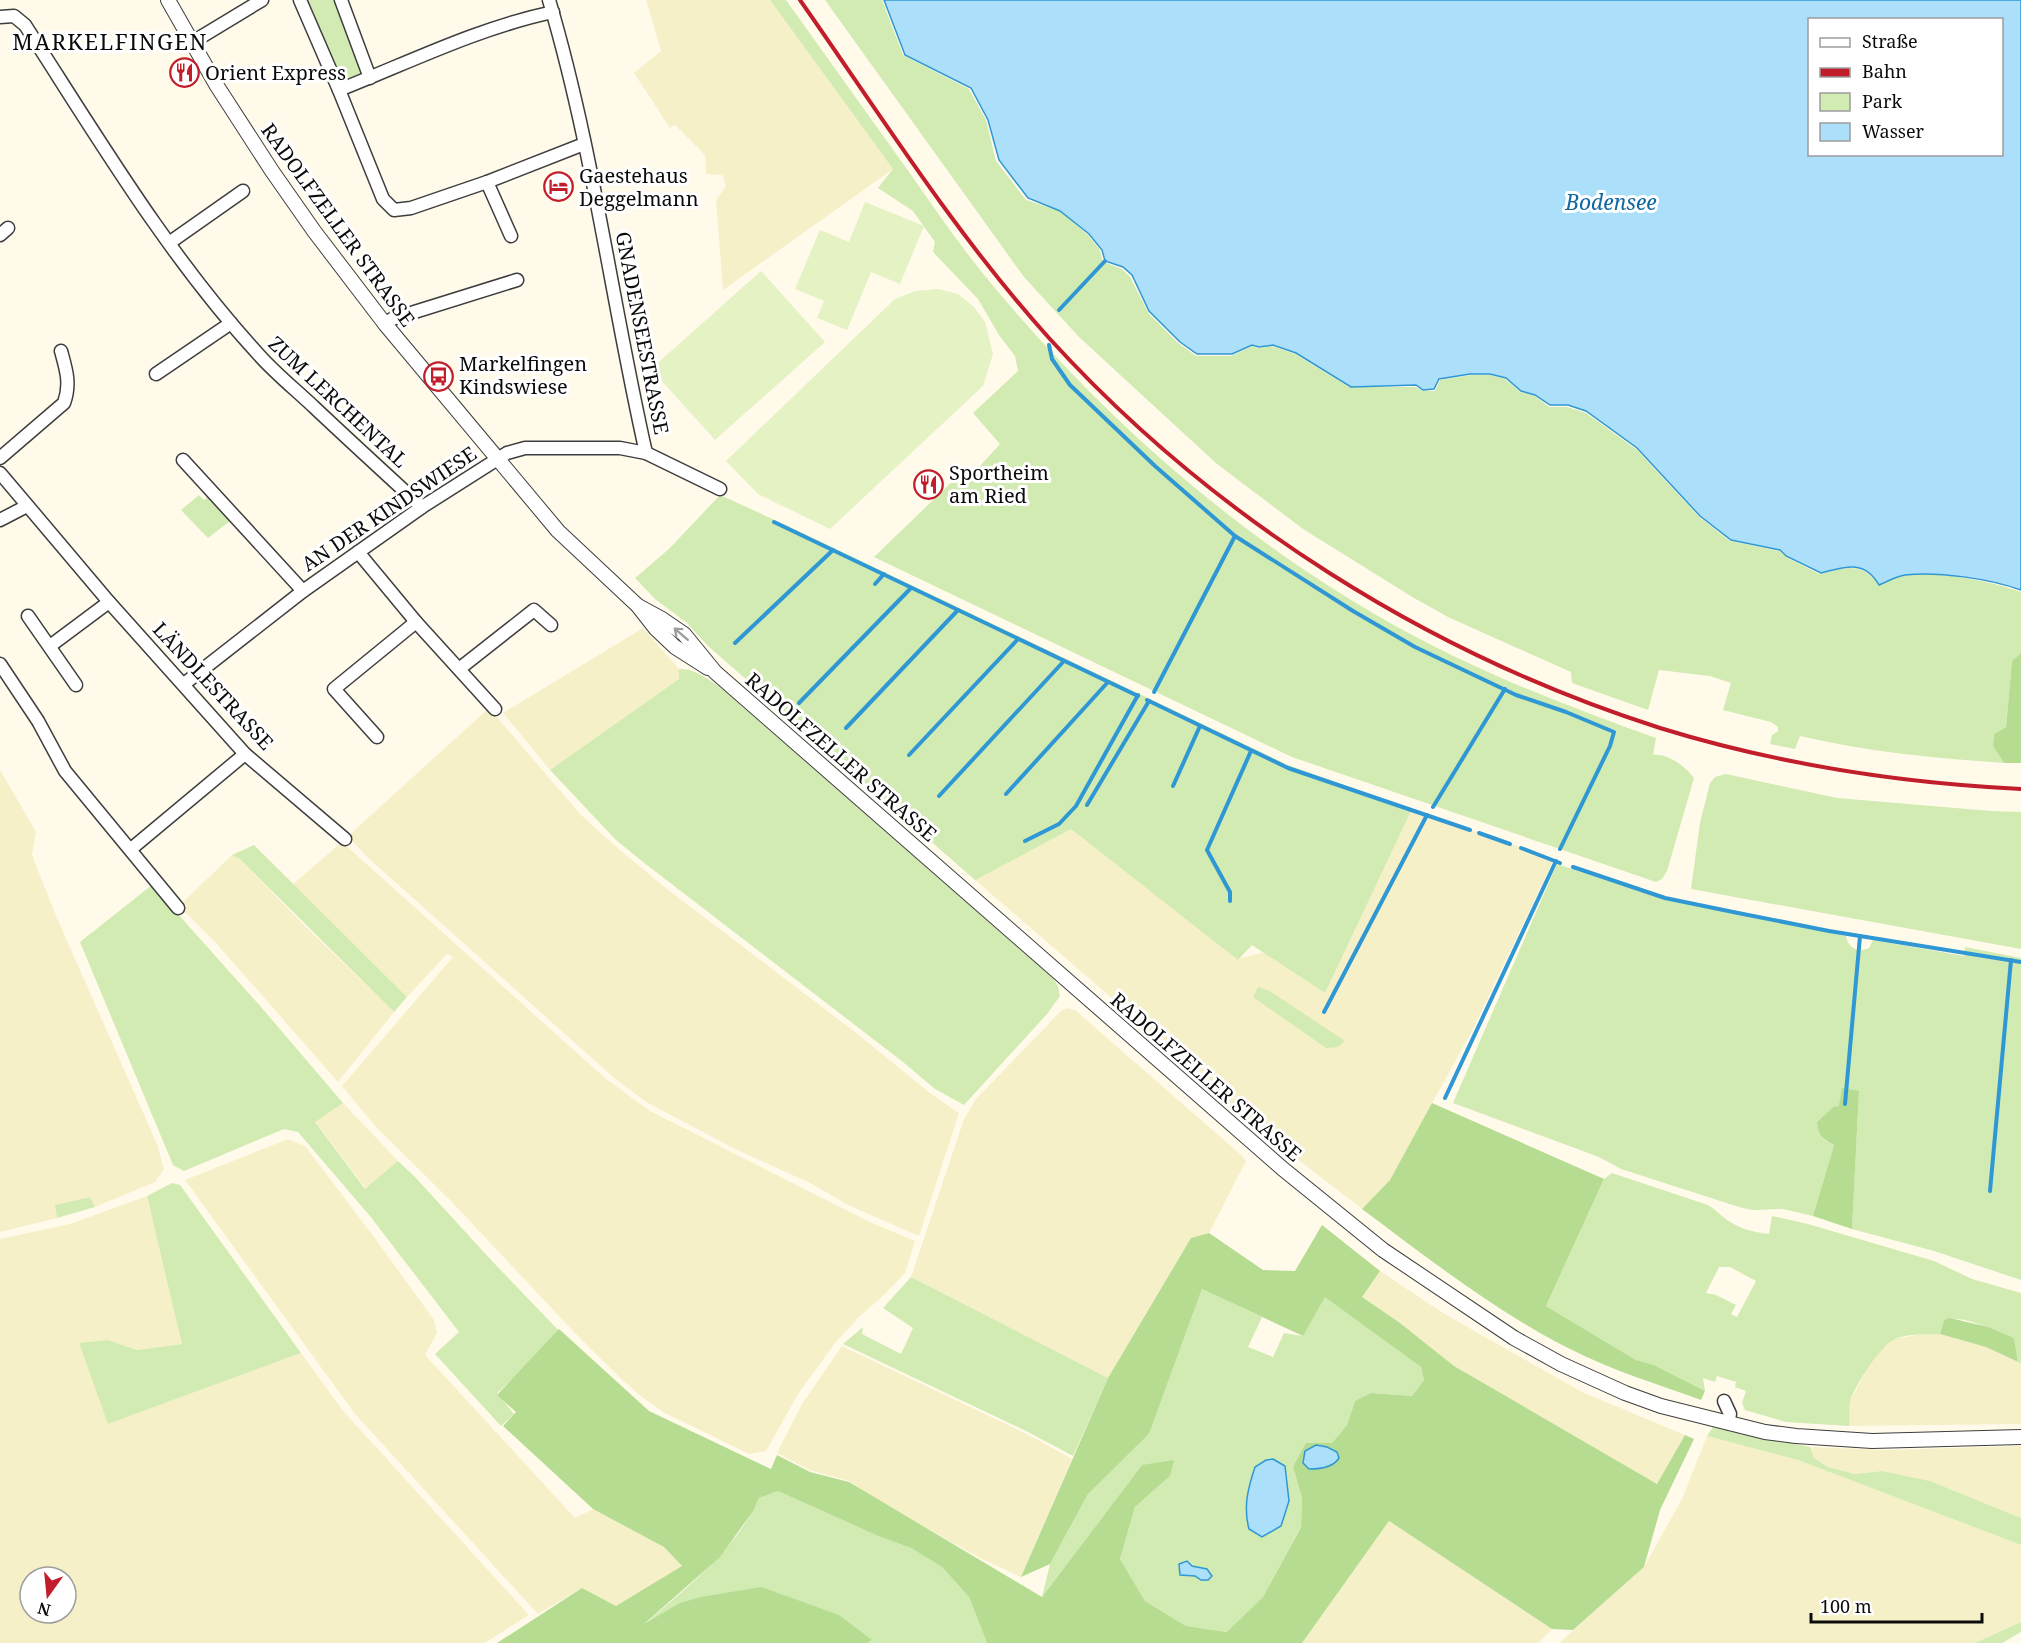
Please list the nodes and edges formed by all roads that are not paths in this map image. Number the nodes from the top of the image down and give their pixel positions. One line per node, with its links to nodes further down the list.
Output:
1 (168, 0): 7 (street, RADOLFZELLER STRASSE)
2 (262, 0): 7 (street)
3 (300, 0): 9 (street)
4 (341, 0): 8 (street)
5 (551, 6): 8 (street); 10 (street, GNADENSEESTRASSE)
6 (0, 17): 14 (street, ZUM LERCHENTAL)
7 (191, 43): 17 (street, RADOLFZELLER STRASSE)
8 (370, 78): 9 (street)
9 (339, 90): 11 (street)
10 (584, 144): 11 (street); 20 (street, GNADENSEESTRASSE)
11 (487, 182): 13 (street)
12 (243, 191): 14 (street)
13 (511, 236)
14 (169, 243): 16 (street, ZUM LERCHENTAL)
15 (517, 280): 17 (street)
16 (231, 322): 19 (street); 27 (street, ZUM LERCHENTAL)
17 (384, 324): 22 (street, RADOLFZELLER STRASSE)
18 (61, 351): 21 (street)
19 (156, 374)
20 (646, 453): 22 (street); 25 (street, GNADENSEESTRASSE)
21 (0, 459)
22 (497, 459): 27 (street, AN DER KINDSWIESE); 47 (street, RADOLFZELLER STRASSE)
23 (183, 460): 30 (street, AN DER KINDSWIESE)
24 (0, 473): 26 (street, LÄNDLESTRASSE)
25 (720, 489)
26 (27, 506): 28 (street); 31 (street, LÄNDLESTRASSE)
27 (422, 507): 29 (street, AN DER KINDSWIESE)
28 (0, 520)
29 (358, 552): 30 (street, AN DER KINDSWIESE); 33 (street)
30 (303, 591): 38 (street, AN DER KINDSWIESE)
31 (109, 602): 35 (street); 38 (street, LÄNDLESTRASSE)
32 (28, 616): 35 (street)
33 (416, 622): 37 (street); 41 (street)
34 (551, 625): 37 (street)
35 (50, 646): 39 (street)
36 (0, 664): 44 (street)
37 (459, 669): 40 (street)
38 (184, 684): 42 (street, LÄNDLESTRASSE)
39 (76, 685)
40 (495, 710)
41 (377, 737)
42 (245, 754): 43 (street, LÄNDLESTRASSE); 44 (street)
43 (345, 839)
44 (131, 849): 45 (street)
45 (178, 908)
46 (1724, 1401): 47 (street)
47 (1728, 1423): 48 (street, RADOLFZELLER STRASSE)
48 (2021, 1437)

